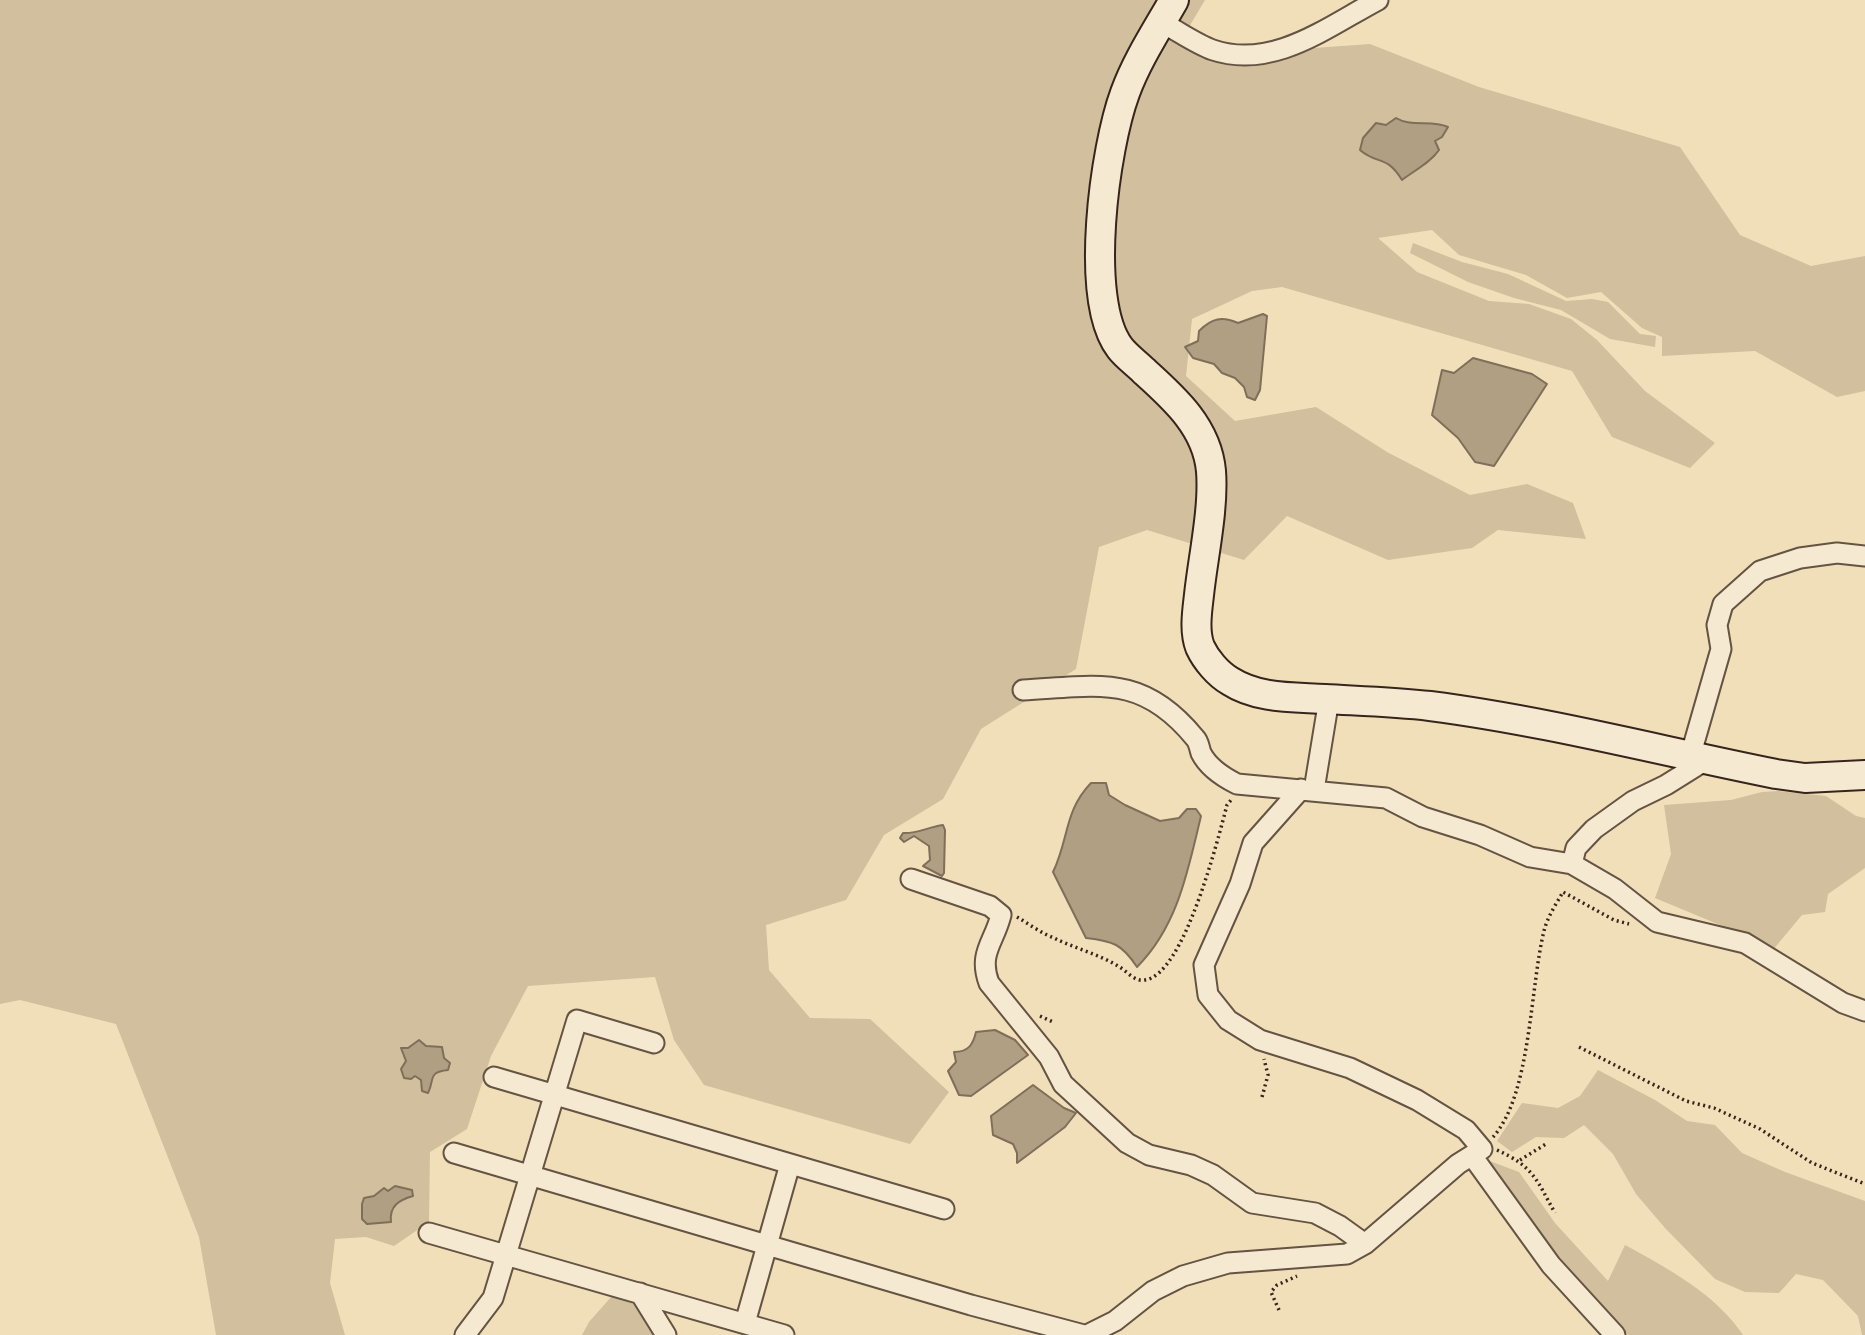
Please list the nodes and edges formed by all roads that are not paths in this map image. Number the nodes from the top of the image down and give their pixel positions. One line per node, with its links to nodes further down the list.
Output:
1 (1378, 0): 2 (street)
2 (1168, 11): 5 (street)
3 (1865, 556): 6 (street)
4 (1023, 690): 8 (street)
5 (1329, 699): 6 (street); 8 (street)
6 (1698, 758): 7 (street); 9 (street)
7 (1865, 775)
8 (1307, 789): 9 (street); 16 (street)
9 (1572, 864): 11 (street)
10 (911, 879): 21 (street)
11 (1865, 1011)
12 (654, 1043): 14 (street)
13 (494, 1077): 14 (street)
14 (555, 1096): 17 (street); 18 (street)
15 (454, 1153): 18 (street)
16 (1473, 1157): 21 (street); 30 (street)
17 (790, 1164): 19 (street); 22 (street)
18 (530, 1175): 22 (street); 23 (street)
19 (944, 1209)
20 (429, 1233): 23 (street)
21 (1365, 1244): 29 (street)
22 (768, 1245): 25 (street); 29 (street)
23 (506, 1255): 24 (street); 26 (street)
24 (640, 1293): 25 (street); 27 (street)
25 (745, 1324): 28 (street)
26 (466, 1335)
27 (666, 1335)
28 (784, 1335)
29 (1086, 1335)
30 (1615, 1335)

